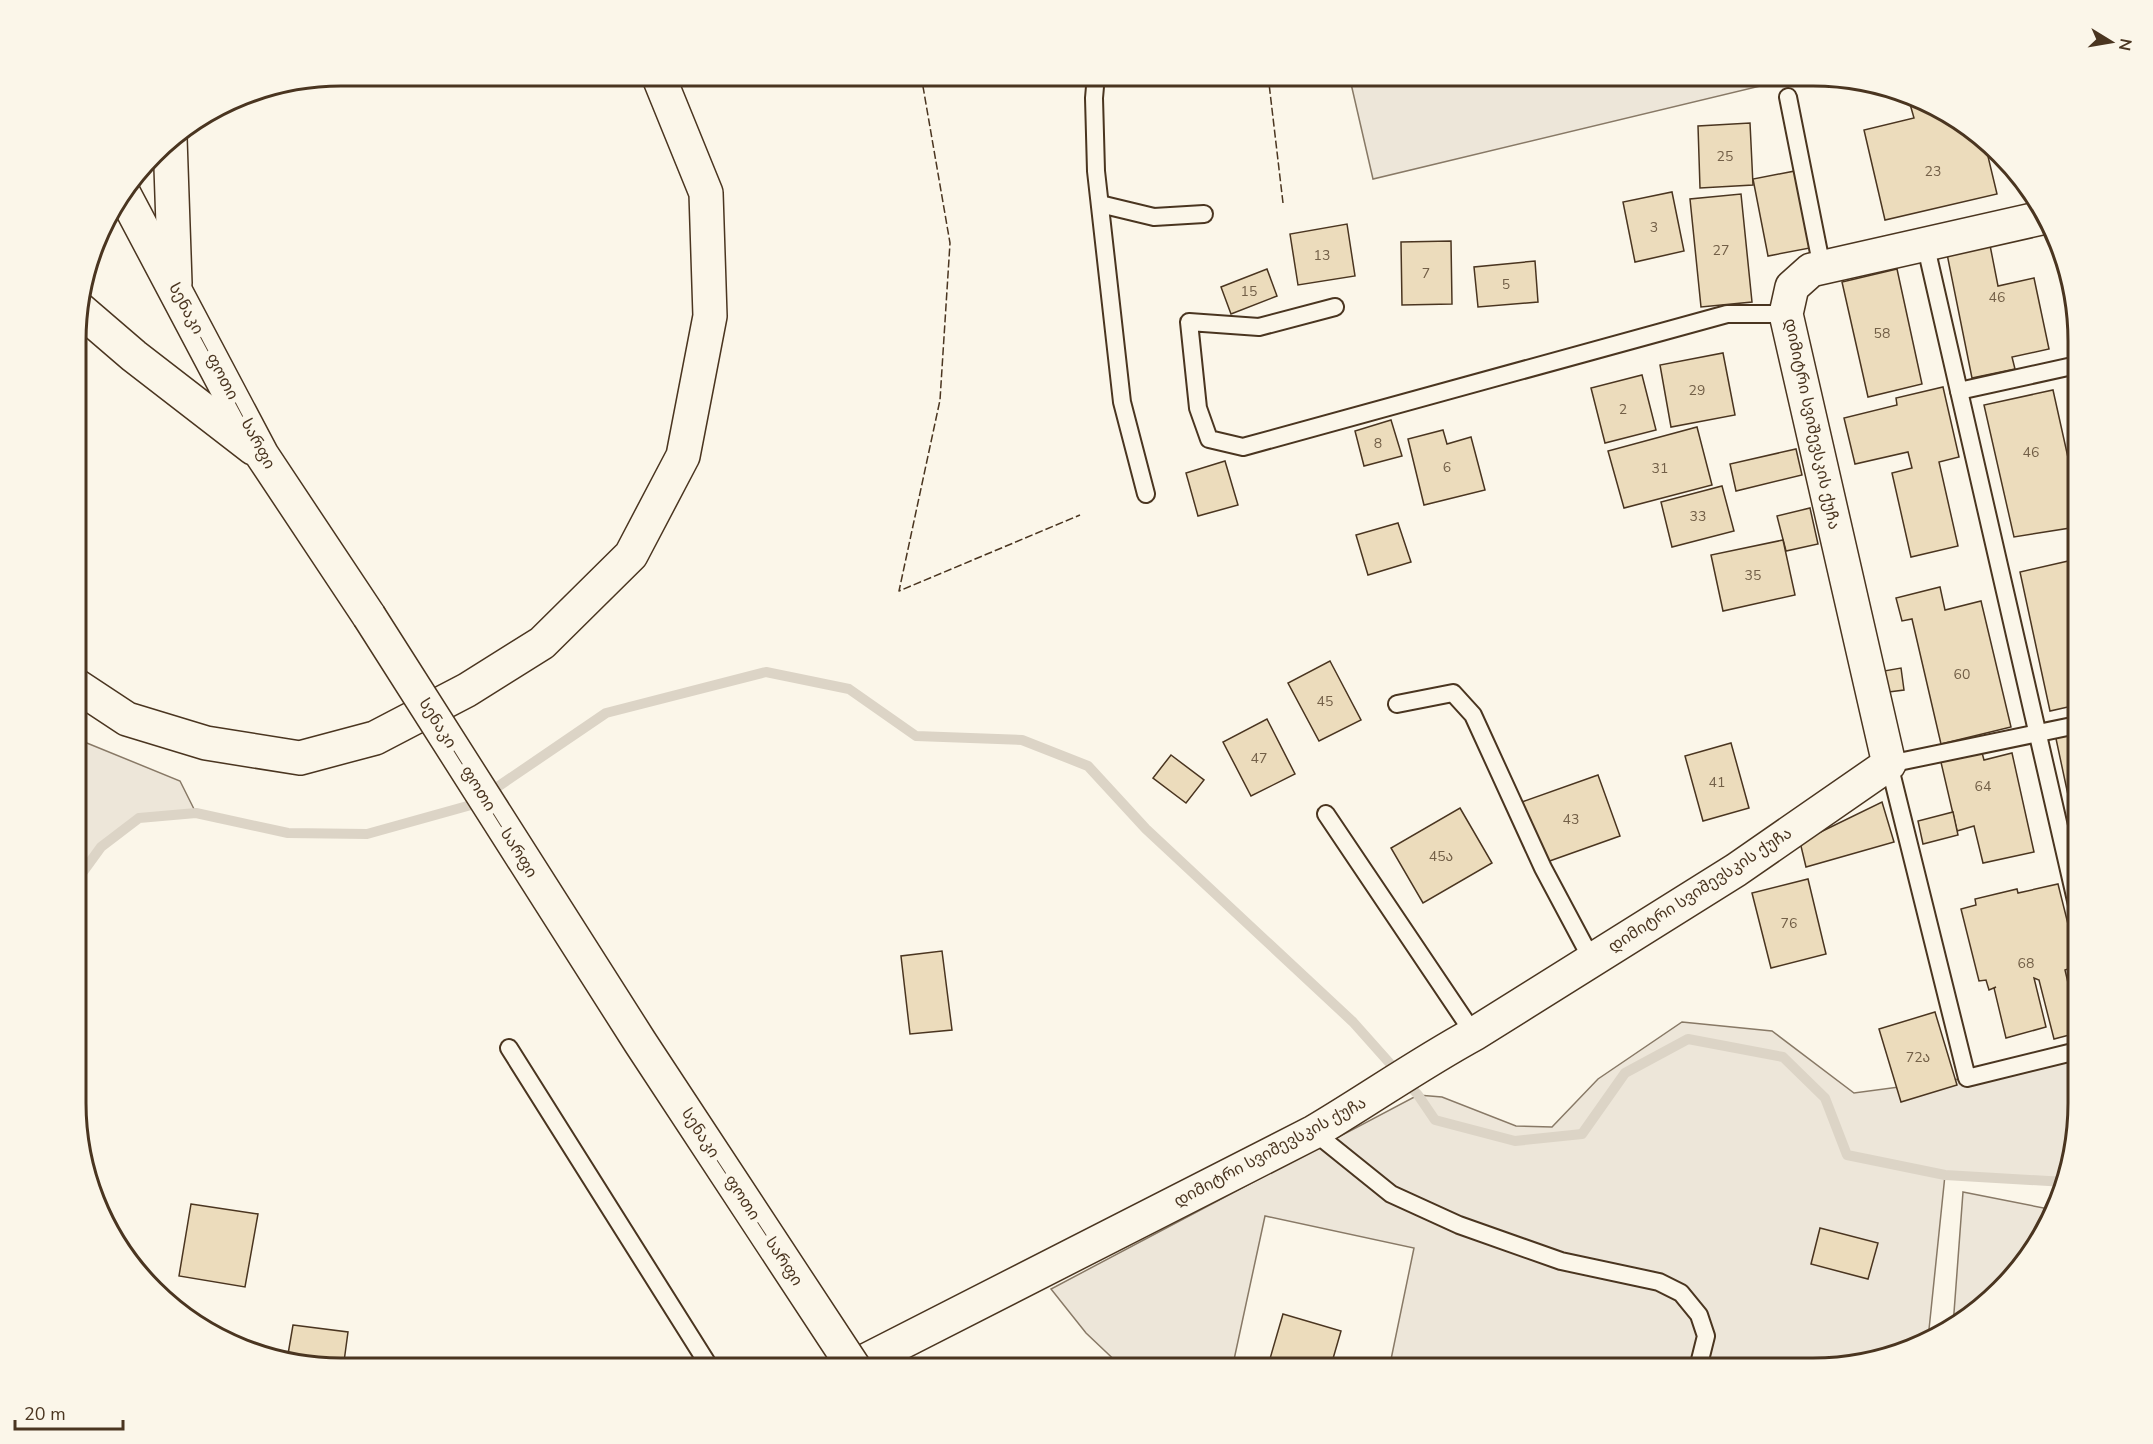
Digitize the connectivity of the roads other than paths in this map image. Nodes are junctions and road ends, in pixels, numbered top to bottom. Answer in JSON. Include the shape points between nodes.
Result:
{"nodes":[{"id":1,"x":662,"y":86,"type":"edge"},
{"id":2,"x":1095,"y":86,"type":"edge"},
{"id":3,"x":1788,"y":98,"type":"dead end"},
{"id":4,"x":170,"y":150,"type":"edge"},
{"id":5,"x":127,"y":200,"type":"edge"},
{"id":6,"x":1100,"y":204,"type":"junction"},
{"id":7,"x":1204,"y":214,"type":"dead end"},
{"id":8,"x":2036,"y":219,"type":"edge"},
{"id":9,"x":1925,"y":243,"type":"junction"},
{"id":10,"x":1822,"y":268,"type":"junction"},
{"id":11,"x":175,"y":291,"type":"junction"},
{"id":12,"x":1335,"y":307,"type":"dead end"},
{"id":13,"x":1786,"y":314,"type":"junction"},
{"id":14,"x":87,"y":316,"type":"edge"},
{"id":15,"x":2068,"y":367,"type":"edge"},
{"id":16,"x":1959,"y":392,"type":"junction"},
{"id":17,"x":262,"y":455,"type":"junction"},
{"id":18,"x":1146,"y":494,"type":"dead end"},
{"id":19,"x":86,"y":692,"type":"edge"},
{"id":20,"x":1397,"y":704,"type":"dead end"},
{"id":21,"x":2068,"y":728,"type":"edge"},
{"id":22,"x":2037,"y":734,"type":"junction"},
{"id":23,"x":1889,"y":764,"type":"junction"},
{"id":24,"x":1326,"y":814,"type":"dead end"},
{"id":25,"x":2068,"y":863,"type":"edge"},
{"id":26,"x":1592,"y":960,"type":"junction"},
{"id":27,"x":1474,"y":1034,"type":"junction"},
{"id":28,"x":509,"y":1048,"type":"dead end"},
{"id":29,"x":2068,"y":1053,"type":"edge"},
{"id":30,"x":1314,"y":1132,"type":"junction"},
{"id":31,"x":704,"y":1358,"type":"edge"},
{"id":32,"x":848,"y":1358,"type":"edge"},
{"id":33,"x":871,"y":1358,"type":"edge"},
{"id":34,"x":1700,"y":1358,"type":"edge"}],
"edges":[{"from":1,"to":19,"type":"main road","via":[[706,193],[710,316],[683,456],[631,555],[542,643],[467,690],[375,738],[300,758],[206,743],[127,720]]},
{"from":2,"to":6,"type":"lane"},
{"from":3,"to":10,"type":"lane"},
{"from":4,"to":11,"type":"main road"},
{"from":5,"to":11,"type":"main road","name":"სენაკი — ფოთი — სარფი"},
{"from":6,"to":7,"type":"lane","via":[[1154,217]]},
{"from":6,"to":18,"type":"lane","via":[[1122,402]]},
{"from":8,"to":9,"type":"main road","name":"დიმიტრი სვიშევსკის ქუჩა"},
{"from":9,"to":10,"type":"main road","name":"დიმიტრი სვიშევსკის ქუჩა"},
{"from":9,"to":16,"type":"lane"},
{"from":10,"to":13,"type":"main road","name":"დიმიტრი სვიშევსკის ქუჩა","via":[[1811,270],[1792,287]]},
{"from":11,"to":17,"type":"main road","name":"სენაკი — ფოთი — სარფი"},
{"from":12,"to":13,"type":"lane","via":[[1259,327],[1189,322],[1198,408],[1209,440],[1243,447],[1727,314]]},
{"from":13,"to":23,"type":"main road","name":"დიმიტრი სვიშევსკის ქუჩა"},
{"from":14,"to":17,"type":"main road"},
{"from":15,"to":16,"type":"lane"},
{"from":16,"to":22,"type":"lane"},
{"from":17,"to":32,"type":"main road","name":"სენაკი — ფოთი — სარფი","bridge":true,"via":[[369,616],[639,1042]]},
{"from":20,"to":26,"type":"lane","via":[[1453,693],[1473,715],[1543,868]]},
{"from":21,"to":22,"type":"lane"},
{"from":22,"to":23,"type":"lane"},
{"from":22,"to":25,"type":"lane"},
{"from":23,"to":26,"type":"main road","name":"დიმიტრი სვიშევსკის ქუჩა","via":[[1736,870]]},
{"from":23,"to":29,"type":"lane","via":[[1967,1078]]},
{"from":24,"to":27,"type":"lane"},
{"from":26,"to":27,"type":"main road","name":"დიმიტრი სვიშევსკის ქუჩა"},
{"from":27,"to":30,"type":"main road","name":"დიმიტრი სვიშევსკის ქუჩა"},
{"from":28,"to":31,"type":"lane"},
{"from":30,"to":33,"type":"main road","name":"დიმიტრი სვიშევსკის ქუჩა"},
{"from":30,"to":34,"type":"lane","via":[[1391,1194],[1459,1225],[1561,1261],[1659,1282],[1681,1293],[1700,1315],[1706,1336]]}]}
